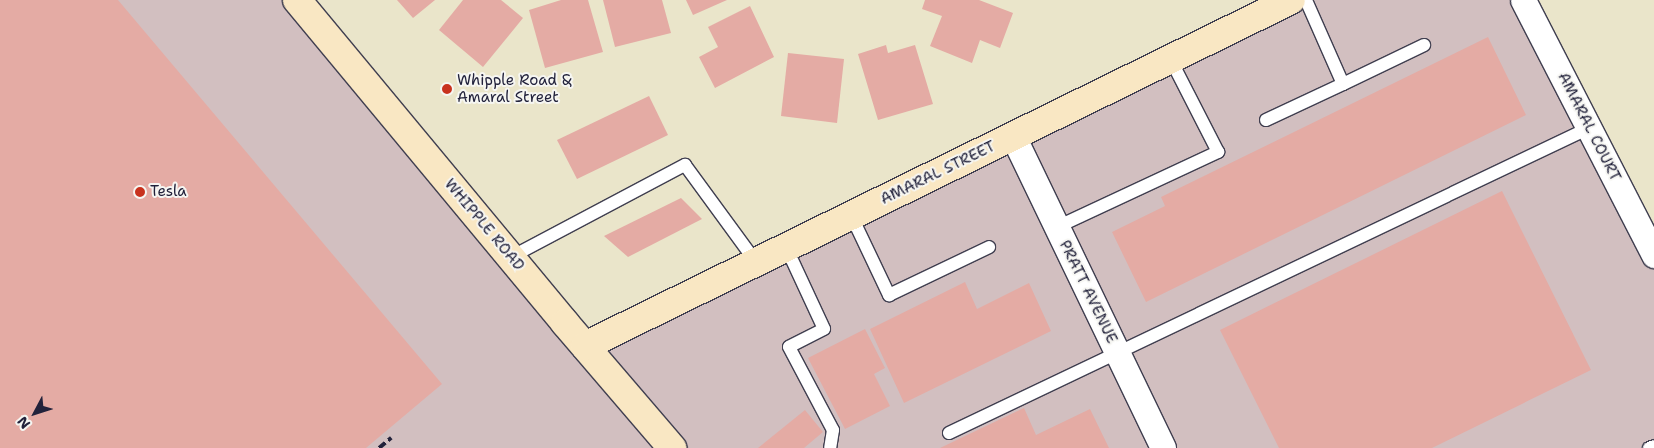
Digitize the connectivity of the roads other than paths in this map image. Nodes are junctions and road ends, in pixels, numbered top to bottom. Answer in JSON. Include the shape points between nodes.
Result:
{"nodes":[{"id":1,"x":297,"y":0,"type":"edge"},
{"id":2,"x":1292,"y":0,"type":"edge"},
{"id":3,"x":1306,"y":0,"type":"edge"},
{"id":4,"x":1523,"y":0,"type":"edge"},
{"id":5,"x":1424,"y":45,"type":"dead end"},
{"id":6,"x":1170,"y":58,"type":"junction"},
{"id":7,"x":1343,"y":84,"type":"junction"},
{"id":8,"x":1266,"y":120,"type":"dead end"},
{"id":9,"x":1589,"y":128,"type":"junction"},
{"id":10,"x":1013,"y":136,"type":"junction"},
{"id":11,"x":851,"y":215,"type":"junction"},
{"id":12,"x":1057,"y":227,"type":"junction"},
{"id":13,"x":786,"y":247,"type":"junction"},
{"id":14,"x":989,"y":247,"type":"dead end"},
{"id":15,"x":1654,"y":255,"type":"edge"},
{"id":16,"x":510,"y":257,"type":"junction"},
{"id":17,"x":756,"y":262,"type":"junction"},
{"id":18,"x":585,"y":346,"type":"junction"},
{"id":19,"x":1118,"y":354,"type":"junction"},
{"id":20,"x":949,"y":433,"type":"dead end"},
{"id":21,"x":1654,"y":446,"type":"edge"},
{"id":22,"x":672,"y":448,"type":"edge"},
{"id":23,"x":830,"y":448,"type":"edge"},
{"id":24,"x":1162,"y":448,"type":"edge"},
{"id":25,"x":1649,"y":448,"type":"edge"}],
"edges":[{"from":1,"to":16,"type":"street","name":"WHIPPLE ROAD"},
{"from":2,"to":6,"type":"street","name":"AMARAL STREET"},
{"from":3,"to":7,"type":"lane"},
{"from":4,"to":9,"type":"street","name":"AMARAL COURT"},
{"from":5,"to":7,"type":"lane"},
{"from":6,"to":10,"type":"street","name":"AMARAL STREET"},
{"from":6,"to":12,"type":"lane","via":[[1218,152]]},
{"from":7,"to":8,"type":"lane"},
{"from":9,"to":15,"type":"street","name":"AMARAL COURT"},
{"from":9,"to":19,"type":"lane"},
{"from":10,"to":11,"type":"street","name":"AMARAL STREET"},
{"from":10,"to":12,"type":"street","name":"PRATT AVENUE"},
{"from":11,"to":13,"type":"street","name":"AMARAL STREET"},
{"from":11,"to":14,"type":"lane","via":[[890,296]]},
{"from":12,"to":19,"type":"street","name":"PRATT AVENUE"},
{"from":13,"to":17,"type":"street","name":"AMARAL STREET"},
{"from":13,"to":23,"type":"lane","via":[[824,329],[789,347],[833,430]]},
{"from":16,"to":17,"type":"lane","via":[[685,165]]},
{"from":16,"to":18,"type":"street","name":"WHIPPLE ROAD"},
{"from":17,"to":18,"type":"street","name":"AMARAL STREET"},
{"from":18,"to":22,"type":"street","name":"WHIPPLE ROAD"},
{"from":19,"to":20,"type":"lane"},
{"from":19,"to":24,"type":"street","name":"PRATT AVENUE"},
{"from":21,"to":25,"type":"lane"}]}
